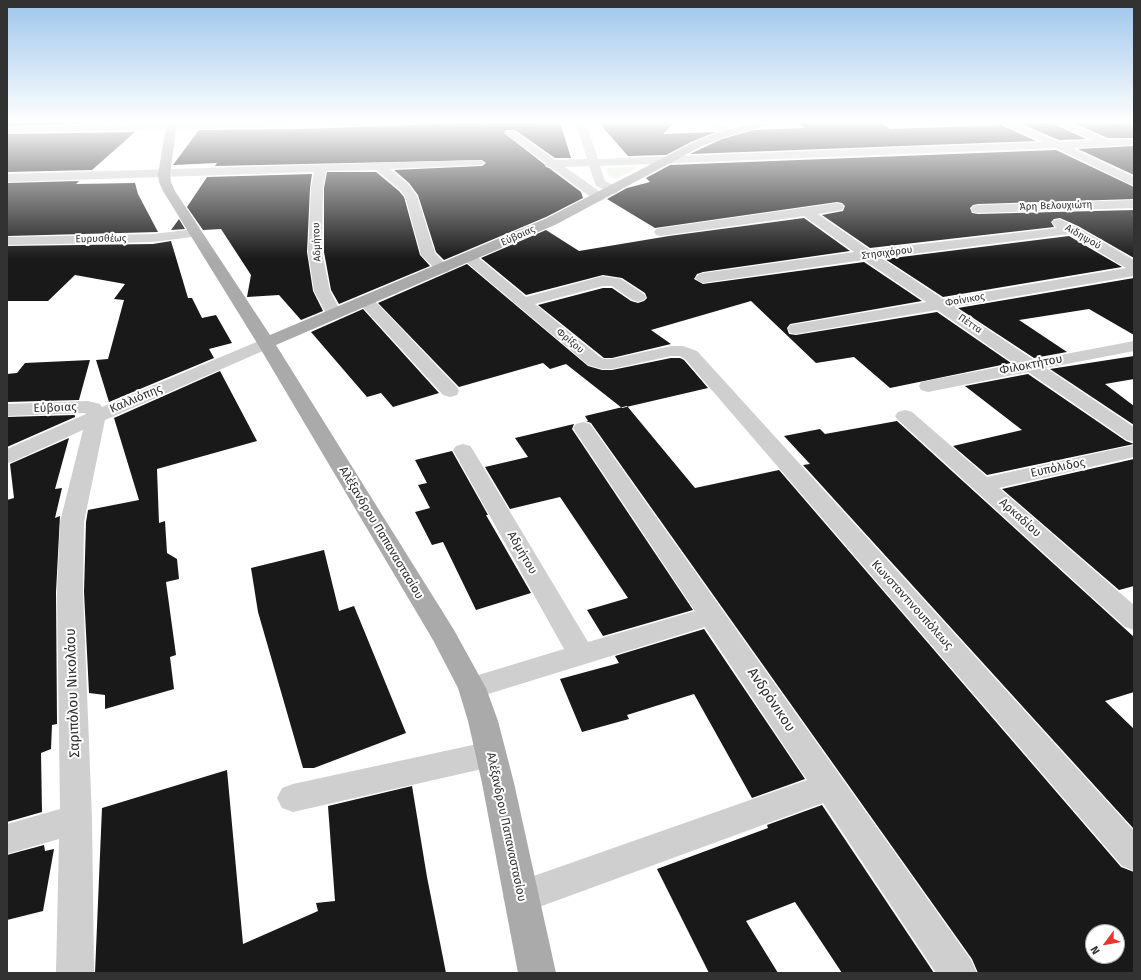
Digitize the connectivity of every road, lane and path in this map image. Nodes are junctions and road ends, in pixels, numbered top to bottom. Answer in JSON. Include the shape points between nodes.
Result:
{"nodes":[{"id":1,"x":165,"y":168,"type":"edge"},
{"id":2,"x":321,"y":168,"type":"junction"},
{"id":3,"x":326,"y":168,"type":"edge"},
{"id":4,"x":381,"y":168,"type":"edge"},
{"id":5,"x":556,"y":168,"type":"edge"},
{"id":6,"x":596,"y":168,"type":"edge"},
{"id":7,"x":653,"y":168,"type":"edge"},
{"id":8,"x":1105,"y":168,"type":"edge"},
{"id":9,"x":164,"y":174,"type":"junction"},
{"id":10,"x":7,"y":178,"type":"edge"},
{"id":11,"x":1134,"y":182,"type":"edge"},
{"id":12,"x":613,"y":190,"type":"junction"},
{"id":13,"x":599,"y":197,"type":"junction"},
{"id":14,"x":1134,"y":204,"type":"edge"},
{"id":15,"x":837,"y":207,"type":"dead end"},
{"id":16,"x":1032,"y":207,"type":"junction"},
{"id":17,"x":978,"y":208,"type":"dead end"},
{"id":18,"x":807,"y":212,"type":"junction"},
{"id":19,"x":1072,"y":230,"type":"junction"},
{"id":20,"x":660,"y":232,"type":"dead end"},
{"id":21,"x":195,"y":233,"type":"junction"},
{"id":22,"x":9,"y":243,"type":"edge"},
{"id":23,"x":867,"y":255,"type":"junction"},
{"id":24,"x":469,"y":257,"type":"junction"},
{"id":25,"x":1134,"y":266,"type":"edge"},
{"id":26,"x":443,"y":268,"type":"junction"},
{"id":27,"x":1134,"y":271,"type":"edge"},
{"id":28,"x":703,"y":278,"type":"dead end"},
{"id":29,"x":638,"y":297,"type":"dead end"},
{"id":30,"x":366,"y":300,"type":"junction"},
{"id":31,"x":525,"y":302,"type":"junction"},
{"id":32,"x":941,"y":304,"type":"junction"},
{"id":33,"x":334,"y":314,"type":"junction"},
{"id":34,"x":796,"y":329,"type":"dead end"},
{"id":35,"x":266,"y":343,"type":"junction"},
{"id":36,"x":1134,"y":346,"type":"edge"},
{"id":37,"x":691,"y":355,"type":"joint"},
{"id":38,"x":1030,"y":365,"type":"junction"},
{"id":39,"x":928,"y":386,"type":"dead end"},
{"id":40,"x":450,"y":391,"type":"dead end"},
{"id":41,"x":7,"y":410,"type":"edge"},
{"id":42,"x":96,"y":416,"type":"junction"},
{"id":43,"x":905,"y":416,"type":"dead end"},
{"id":44,"x":583,"y":428,"type":"dead end"},
{"id":45,"x":1134,"y":436,"type":"edge"},
{"id":46,"x":463,"y":450,"type":"dead end"},
{"id":47,"x":1134,"y":451,"type":"edge"},
{"id":48,"x":7,"y":457,"type":"edge"},
{"id":49,"x":983,"y":484,"type":"junction"},
{"id":50,"x":1129,"y":609,"type":"edge"},
{"id":51,"x":712,"y":615,"type":"junction"},
{"id":52,"x":581,"y":656,"type":"junction"},
{"id":53,"x":472,"y":688,"type":"junction"},
{"id":54,"x":491,"y":754,"type":"junction"},
{"id":55,"x":830,"y":786,"type":"junction"},
{"id":56,"x":293,"y":798,"type":"dead end"},
{"id":57,"x":76,"y":819,"type":"junction"},
{"id":58,"x":7,"y":839,"type":"edge"},
{"id":59,"x":1134,"y":855,"type":"edge"},
{"id":60,"x":520,"y":897,"type":"junction"},
{"id":61,"x":75,"y":973,"type":"edge"},
{"id":62,"x":537,"y":973,"type":"edge"},
{"id":63,"x":958,"y":973,"type":"edge"}],
"edges":[{"from":1,"to":9,"type":"main road","name":"Αλέξανδρου Παπαναστασίου"},
{"from":2,"to":3,"type":"street"},
{"from":2,"to":9,"type":"street"},
{"from":2,"to":33,"type":"street","name":"Αδμήτου","via":[[317,188],[315,252],[322,291]]},
{"from":4,"to":26,"type":"street","via":[[412,196],[428,255]]},
{"from":5,"to":13,"type":"street"},
{"from":6,"to":12,"type":"street","via":[[600,183]]},
{"from":7,"to":12,"type":"main road","name":"Εύβοιας"},
{"from":8,"to":11,"type":"street"},
{"from":9,"to":10,"type":"street"},
{"from":9,"to":21,"type":"main road","name":"Αλέξανδρου Παπαναστασίου","via":[[169,191]]},
{"from":12,"to":13,"type":"main road","name":"Εύβοιας"},
{"from":13,"to":24,"type":"main road","name":"Εύβοιας","via":[[552,221]]},
{"from":14,"to":16,"type":"street","name":"Άρη Βελουχιώτη"},
{"from":15,"to":18,"type":"street"},
{"from":16,"to":17,"type":"street","name":"Άρη Βελουχιώτη"},
{"from":16,"to":19,"type":"street","name":"Αιδηψού"},
{"from":18,"to":20,"type":"street"},
{"from":18,"to":23,"type":"street","name":"Πέττα"},
{"from":19,"to":23,"type":"street","name":"Στησιχόρου"},
{"from":19,"to":25,"type":"street","name":"Αιδηψού"},
{"from":21,"to":22,"type":"street","name":"Ευρυσθέως","via":[[153,238]]},
{"from":21,"to":35,"type":"main road","name":"Αλέξανδρου Παπαναστασίου"},
{"from":23,"to":28,"type":"street","name":"Στησιχόρου"},
{"from":23,"to":32,"type":"street","name":"Πέττα"},
{"from":24,"to":26,"type":"main road","name":"Εύβοιας"},
{"from":24,"to":31,"type":"street","name":"Φρίξου"},
{"from":26,"to":30,"type":"main road","name":"Εύβοιας"},
{"from":27,"to":32,"type":"street","name":"Φοίνικος"},
{"from":29,"to":31,"type":"street","via":[[616,282],[603,282]]},
{"from":30,"to":33,"type":"main road","name":"Εύβοιας"},
{"from":30,"to":40,"type":"street"},
{"from":31,"to":37,"type":"street","name":"Φρίξου","via":[[594,361],[612,364],[672,351],[683,351]]},
{"from":32,"to":34,"type":"street","name":"Φοίνικος"},
{"from":32,"to":38,"type":"street","name":"Πέττα"},
{"from":33,"to":35,"type":"main road","name":"Εύβοιας"},
{"from":35,"to":42,"type":"street","name":"Καλλιόπης"},
{"from":35,"to":53,"type":"main road","name":"Αλέξανδρου Παπαναστασίου","via":[[448,643]]},
{"from":36,"to":38,"type":"street","name":"Φιλοκτήτου"},
{"from":37,"to":59,"type":"street","name":"Κωνσταντινουπόλεως"},
{"from":38,"to":39,"type":"street","name":"Φιλοκτήτου"},
{"from":38,"to":45,"type":"street","name":"Πέττα"},
{"from":41,"to":42,"type":"street","name":"Εύβοιας","via":[[88,407],[93,408]]},
{"from":42,"to":48,"type":"street","name":"Καλλιόπης"},
{"from":42,"to":57,"type":"street","name":"Σαριπόλου Νικολάου","via":[[72,522],[70,592]]},
{"from":43,"to":49,"type":"street","name":"Αρκαδίου"},
{"from":44,"to":51,"type":"street","name":"Ανδρόνικου"},
{"from":46,"to":52,"type":"street","name":"Αδμήτου"},
{"from":47,"to":49,"type":"street","name":"Ευπόλιδος"},
{"from":49,"to":50,"type":"street","name":"Αρκαδίου"},
{"from":51,"to":52,"type":"street"},
{"from":51,"to":55,"type":"street","name":"Ανδρόνικου"},
{"from":52,"to":53,"type":"street"},
{"from":53,"to":54,"type":"main road","name":"Αλέξανδρου Παπαναστασίου"},
{"from":54,"to":56,"type":"street"},
{"from":54,"to":60,"type":"main road","name":"Αλέξανδρου Παπαναστασίου"},
{"from":55,"to":60,"type":"street"},
{"from":55,"to":63,"type":"street","name":"Ανδρόνικου"},
{"from":57,"to":58,"type":"street"},
{"from":57,"to":61,"type":"street","name":"Σαριπόλου Νικολάου"},
{"from":60,"to":62,"type":"main road","name":"Αλέξανδρου Παπαναστασίου"}]}
